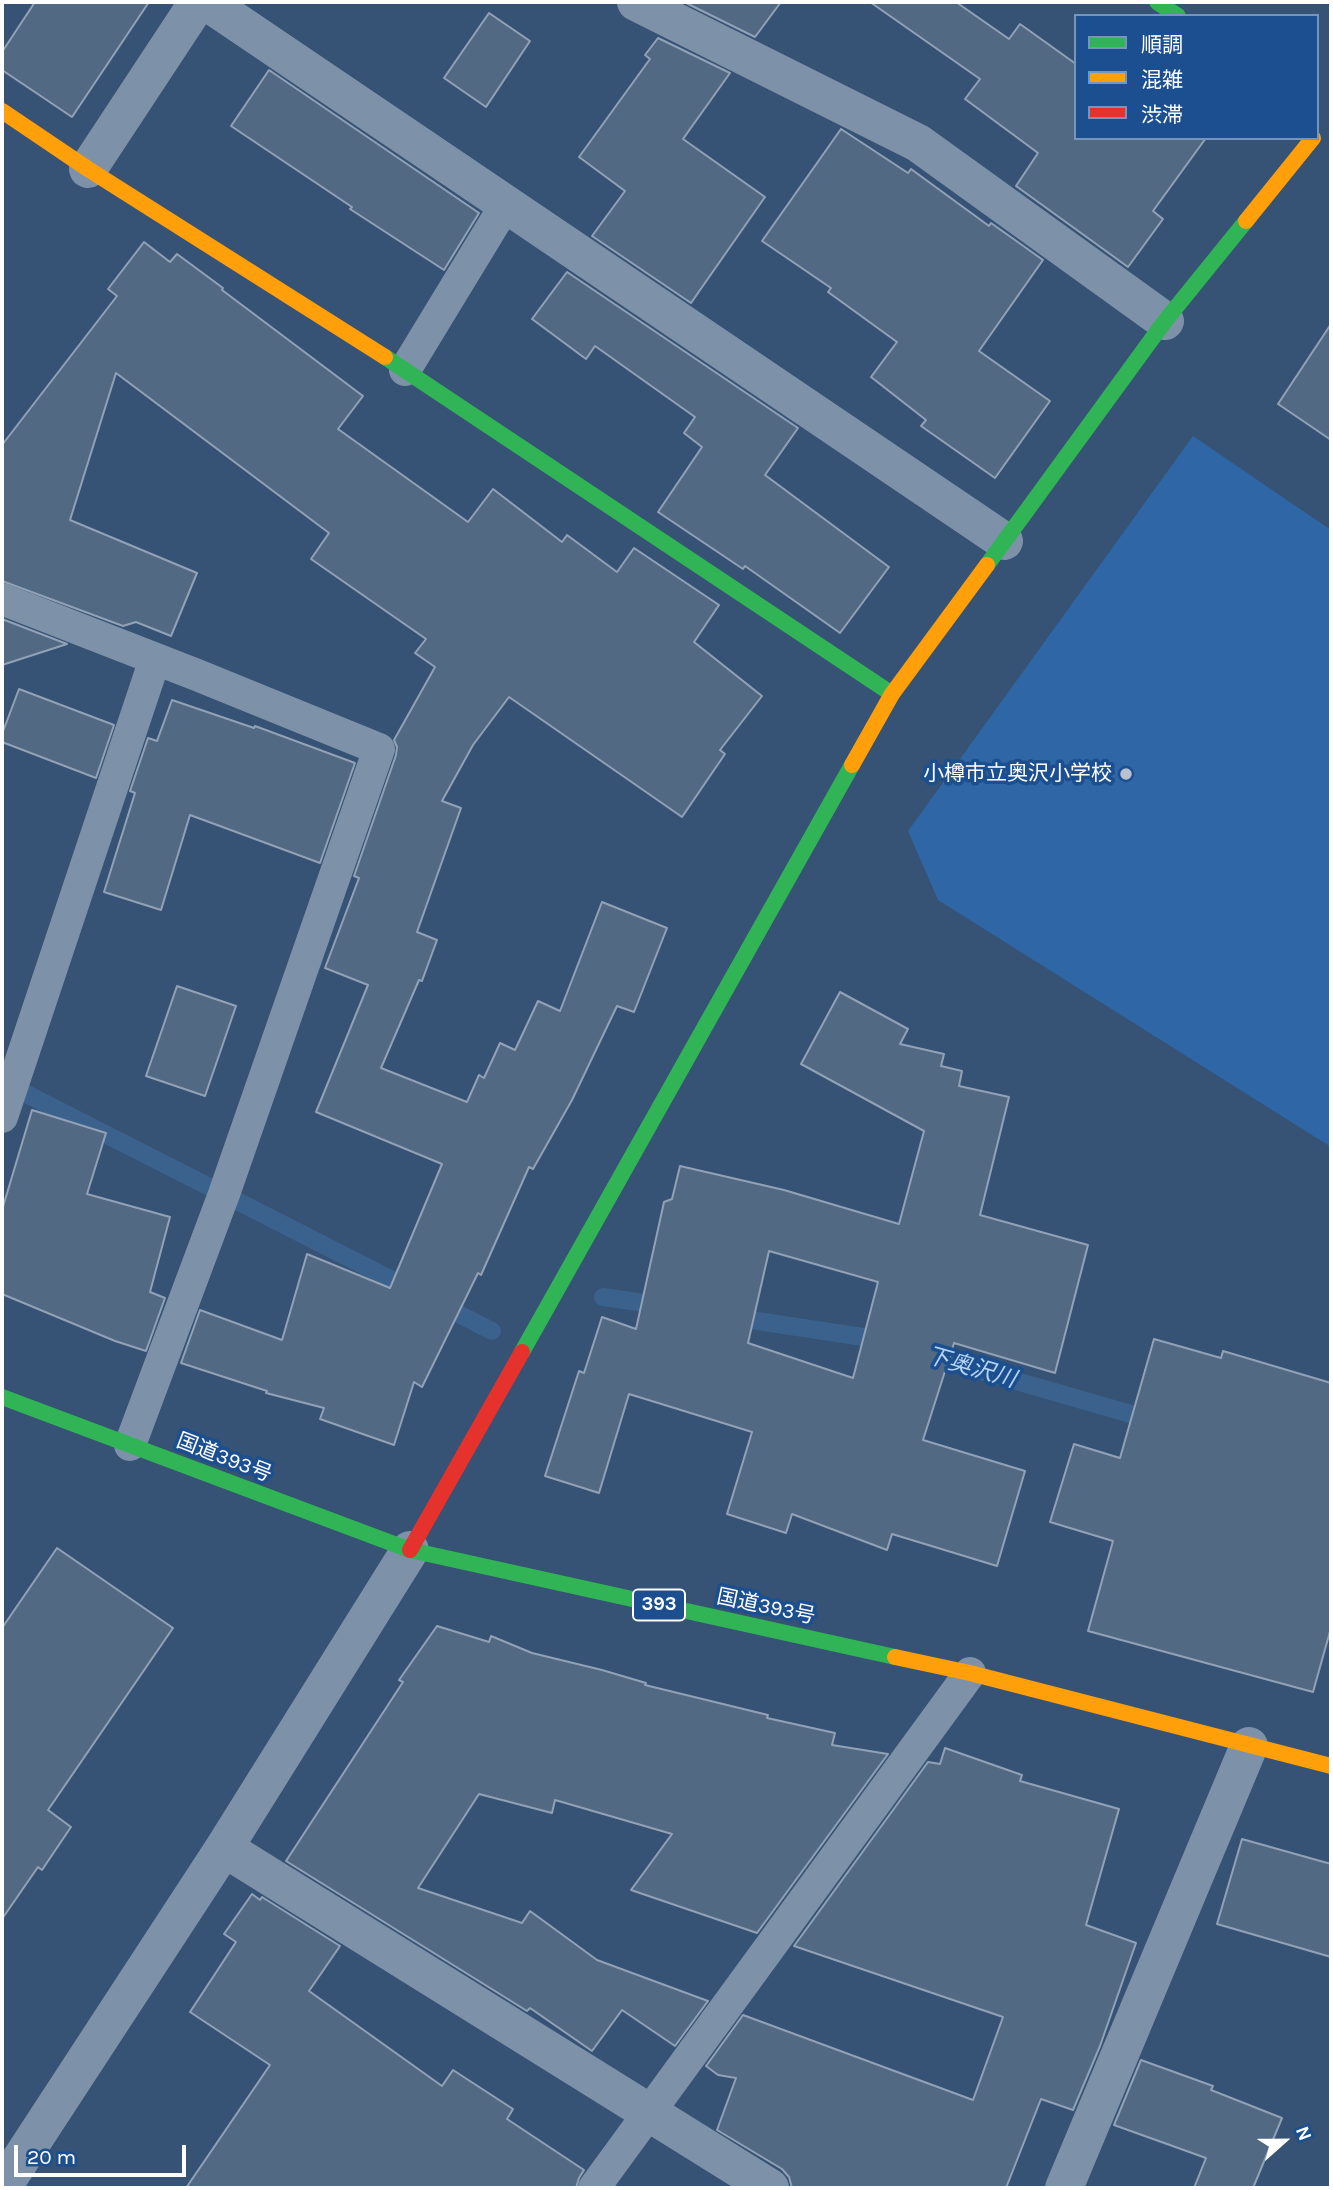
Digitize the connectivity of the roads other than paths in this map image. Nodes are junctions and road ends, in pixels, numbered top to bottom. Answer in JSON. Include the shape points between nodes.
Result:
{"nodes":[{"id":1,"x":198,"y":2,"type":"edge"},
{"id":2,"x":207,"y":2,"type":"edge"},
{"id":3,"x":636,"y":2,"type":"edge"},
{"id":4,"x":1158,"y":2,"type":"edge"},
{"id":5,"x":1175,"y":14,"type":"edge"},
{"id":6,"x":2,"y":111,"type":"edge"},
{"id":7,"x":1312,"y":140,"type":"edge"},
{"id":8,"x":88,"y":169,"type":"junction"},
{"id":9,"x":506,"y":204,"type":"junction"},
{"id":10,"x":1166,"y":321,"type":"junction"},
{"id":11,"x":405,"y":370,"type":"junction"},
{"id":12,"x":1004,"y":541,"type":"junction"},
{"id":13,"x":2,"y":599,"type":"edge"},
{"id":14,"x":155,"y":659,"type":"junction"},
{"id":15,"x":892,"y":694,"type":"junction"},
{"id":16,"x":2,"y":1116,"type":"edge"},
{"id":17,"x":2,"y":1397,"type":"edge"},
{"id":18,"x":130,"y":1445,"type":"junction"},
{"id":19,"x":410,"y":1550,"type":"junction"},
{"id":20,"x":971,"y":1673,"type":"junction"},
{"id":21,"x":1249,"y":1746,"type":"junction"},
{"id":22,"x":1331,"y":1766,"type":"edge"},
{"id":23,"x":224,"y":1848,"type":"junction"},
{"id":24,"x":651,"y":2113,"type":"junction"},
{"id":25,"x":2,"y":2188,"type":"edge"},
{"id":26,"x":594,"y":2188,"type":"edge"},
{"id":27,"x":770,"y":2188,"type":"edge"},
{"id":28,"x":1064,"y":2188,"type":"edge"}],
"edges":[{"from":1,"to":8,"type":"street"},
{"from":2,"to":9,"type":"street"},
{"from":3,"to":10,"type":"street","via":[[918,143]]},
{"from":4,"to":5,"type":"main road"},
{"from":6,"to":8,"type":"main road"},
{"from":7,"to":10,"type":"main road"},
{"from":8,"to":11,"type":"main road"},
{"from":9,"to":11,"type":"lane"},
{"from":9,"to":12,"type":"street"},
{"from":10,"to":12,"type":"main road"},
{"from":11,"to":15,"type":"main road"},
{"from":12,"to":15,"type":"main road"},
{"from":13,"to":14,"type":"lane"},
{"from":14,"to":16,"type":"lane"},
{"from":14,"to":18,"type":"lane","via":[[379,750],[224,1194]]},
{"from":15,"to":19,"type":"main road"},
{"from":17,"to":18,"type":"main road","name":"国道393号","number":"393"},
{"from":18,"to":19,"type":"main road","name":"国道393号","number":"393"},
{"from":19,"to":20,"type":"main road","name":"国道393号","number":"393"},
{"from":19,"to":23,"type":"street"},
{"from":20,"to":21,"type":"main road","name":"国道393号","number":"393"},
{"from":20,"to":24,"type":"lane"},
{"from":21,"to":22,"type":"main road","name":"国道393号","number":"393"},
{"from":21,"to":28,"type":"street"},
{"from":23,"to":24,"type":"street"},
{"from":23,"to":25,"type":"street"},
{"from":24,"to":26,"type":"lane"},
{"from":24,"to":27,"type":"street"}]}
